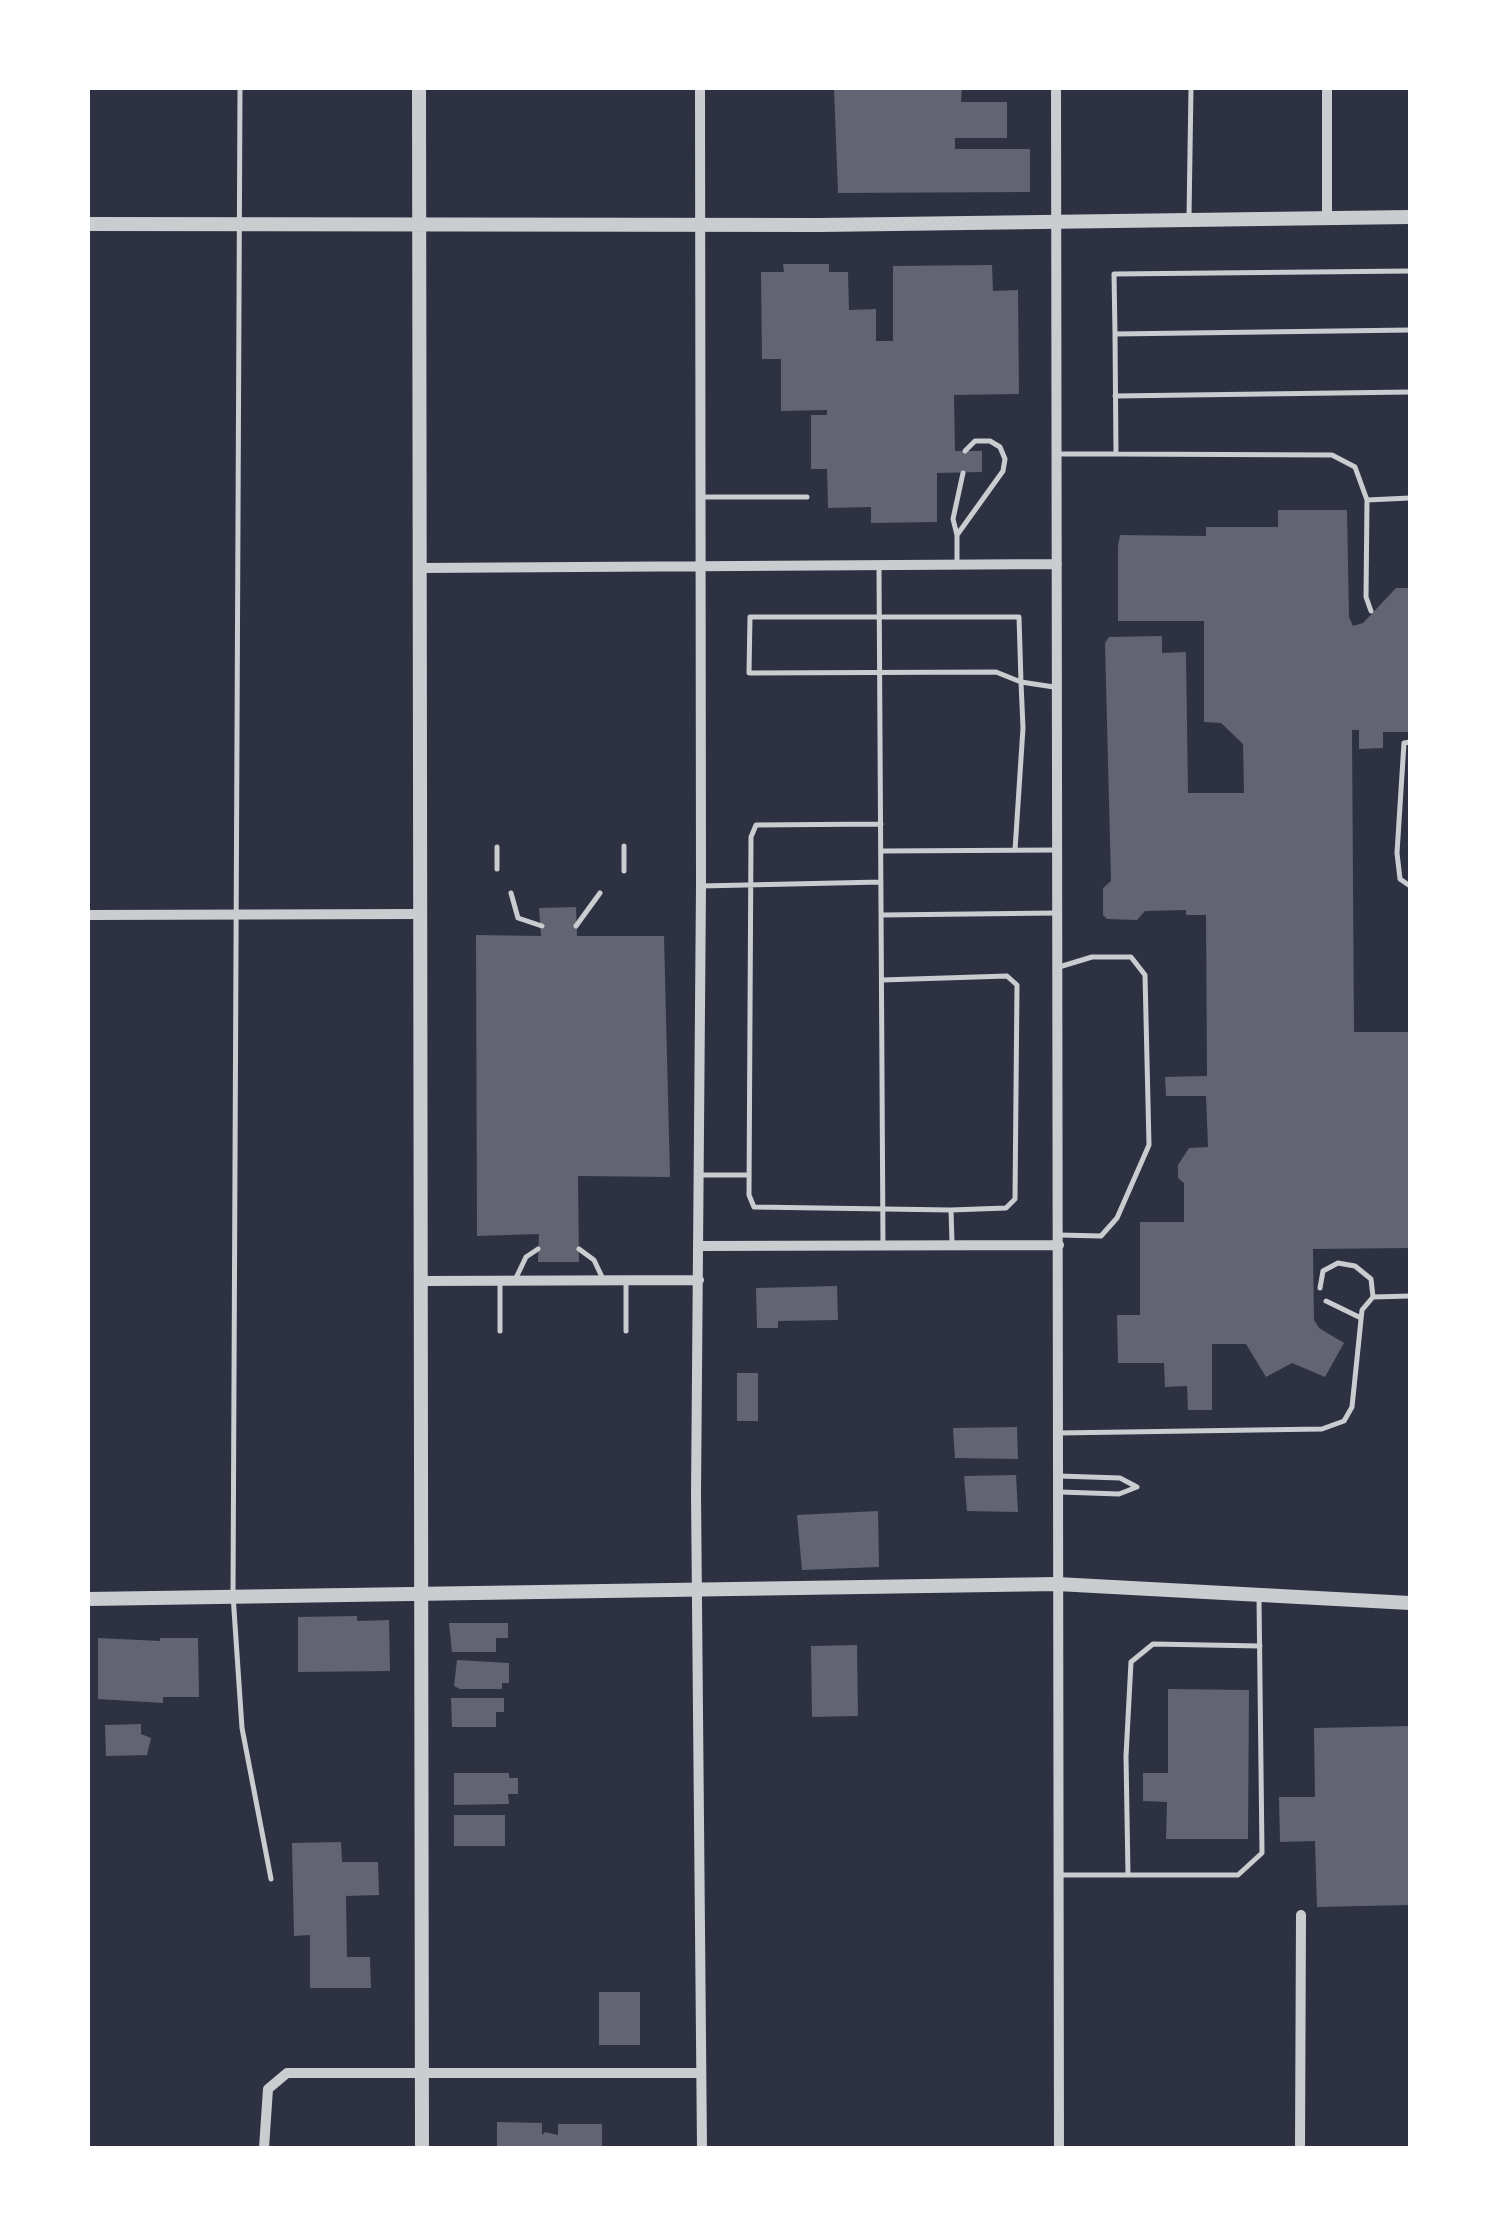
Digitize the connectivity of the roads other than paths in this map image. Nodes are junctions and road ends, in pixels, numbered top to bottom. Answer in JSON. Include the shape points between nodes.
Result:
{"nodes":[{"id":1,"x":240,"y":88,"type":"edge"},
{"id":2,"x":420,"y":88,"type":"edge"},
{"id":3,"x":700,"y":88,"type":"edge"},
{"id":4,"x":1056,"y":88,"type":"edge"},
{"id":5,"x":1191,"y":88,"type":"edge"},
{"id":6,"x":1328,"y":88,"type":"edge"},
{"id":7,"x":1410,"y":217,"type":"edge"},
{"id":8,"x":1189,"y":220,"type":"junction"},
{"id":9,"x":1327,"y":220,"type":"junction"},
{"id":10,"x":1055,"y":221,"type":"junction"},
{"id":11,"x":88,"y":224,"type":"edge"},
{"id":12,"x":238,"y":224,"type":"junction"},
{"id":13,"x":700,"y":225,"type":"junction"},
{"id":14,"x":419,"y":226,"type":"junction"},
{"id":15,"x":1410,"y":271,"type":"edge"},
{"id":16,"x":1410,"y":330,"type":"edge"},
{"id":17,"x":1115,"y":334,"type":"junction"},
{"id":18,"x":1410,"y":392,"type":"edge"},
{"id":19,"x":1116,"y":396,"type":"junction"},
{"id":20,"x":965,"y":450,"type":"dead end"},
{"id":21,"x":1056,"y":454,"type":"junction"},
{"id":22,"x":1116,"y":454,"type":"junction"},
{"id":23,"x":962,"y":472,"type":"dead end"},
{"id":24,"x":701,"y":497,"type":"junction"},
{"id":25,"x":807,"y":498,"type":"dead end"},
{"id":26,"x":1410,"y":498,"type":"edge"},
{"id":27,"x":1367,"y":500,"type":"junction"},
{"id":28,"x":957,"y":535,"type":"junction"},
{"id":29,"x":958,"y":564,"type":"junction"},
{"id":30,"x":1058,"y":564,"type":"junction"},
{"id":31,"x":880,"y":565,"type":"junction"},
{"id":32,"x":701,"y":567,"type":"junction"},
{"id":33,"x":419,"y":568,"type":"junction"},
{"id":34,"x":1370,"y":611,"type":"dead end"},
{"id":35,"x":880,"y":617,"type":"junction"},
{"id":36,"x":880,"y":674,"type":"junction"},
{"id":37,"x":1021,"y":682,"type":"junction"},
{"id":38,"x":1058,"y":687,"type":"junction"},
{"id":39,"x":1410,"y":742,"type":"edge"},
{"id":40,"x":881,"y":824,"type":"junction"},
{"id":41,"x":498,"y":846,"type":"dead end"},
{"id":42,"x":624,"y":846,"type":"dead end"},
{"id":43,"x":1015,"y":850,"type":"junction"},
{"id":44,"x":1059,"y":850,"type":"junction"},
{"id":45,"x":881,"y":851,"type":"junction"},
{"id":46,"x":498,"y":869,"type":"dead end"},
{"id":47,"x":624,"y":871,"type":"dead end"},
{"id":48,"x":881,"y":882,"type":"junction"},
{"id":49,"x":750,"y":885,"type":"junction"},
{"id":50,"x":701,"y":886,"type":"junction"},
{"id":51,"x":1410,"y":886,"type":"edge"},
{"id":52,"x":600,"y":893,"type":"dead end"},
{"id":53,"x":511,"y":894,"type":"dead end"},
{"id":54,"x":1059,"y":913,"type":"junction"},
{"id":55,"x":422,"y":914,"type":"junction"},
{"id":56,"x":233,"y":915,"type":"junction"},
{"id":57,"x":881,"y":915,"type":"junction"},
{"id":58,"x":88,"y":916,"type":"edge"},
{"id":59,"x":542,"y":926,"type":"dead end"},
{"id":60,"x":576,"y":926,"type":"dead end"},
{"id":61,"x":1059,"y":967,"type":"junction"},
{"id":62,"x":882,"y":980,"type":"junction"},
{"id":63,"x":700,"y":1175,"type":"junction"},
{"id":64,"x":749,"y":1175,"type":"junction"},
{"id":65,"x":883,"y":1209,"type":"junction"},
{"id":66,"x":951,"y":1210,"type":"junction"},
{"id":67,"x":1059,"y":1240,"type":"junction"},
{"id":68,"x":699,"y":1246,"type":"junction"},
{"id":69,"x":883,"y":1246,"type":"junction"},
{"id":70,"x":952,"y":1246,"type":"junction"},
{"id":71,"x":538,"y":1249,"type":"dead end"},
{"id":72,"x":578,"y":1249,"type":"dead end"},
{"id":73,"x":422,"y":1280,"type":"junction"},
{"id":74,"x":500,"y":1280,"type":"junction"},
{"id":75,"x":515,"y":1280,"type":"junction"},
{"id":76,"x":603,"y":1280,"type":"junction"},
{"id":77,"x":626,"y":1280,"type":"junction"},
{"id":78,"x":698,"y":1280,"type":"junction"},
{"id":79,"x":1320,"y":1288,"type":"dead end"},
{"id":80,"x":1373,"y":1296,"type":"junction"},
{"id":81,"x":1410,"y":1296,"type":"edge"},
{"id":82,"x":1326,"y":1301,"type":"dead end"},
{"id":83,"x":1361,"y":1318,"type":"junction"},
{"id":84,"x":500,"y":1331,"type":"dead end"},
{"id":85,"x":626,"y":1331,"type":"dead end"},
{"id":86,"x":1058,"y":1433,"type":"junction"},
{"id":87,"x":1058,"y":1476,"type":"junction"},
{"id":88,"x":1058,"y":1491,"type":"junction"},
{"id":89,"x":1057,"y":1584,"type":"junction"},
{"id":90,"x":697,"y":1587,"type":"junction"},
{"id":91,"x":421,"y":1591,"type":"junction"},
{"id":92,"x":233,"y":1595,"type":"junction"},
{"id":93,"x":1259,"y":1595,"type":"junction"},
{"id":94,"x":88,"y":1599,"type":"edge"},
{"id":95,"x":1410,"y":1603,"type":"edge"},
{"id":96,"x":1260,"y":1646,"type":"junction"},
{"id":97,"x":1058,"y":1875,"type":"junction"},
{"id":98,"x":1128,"y":1875,"type":"junction"},
{"id":99,"x":272,"y":1879,"type":"dead end"},
{"id":100,"x":1301,"y":1916,"type":"dead end"},
{"id":101,"x":701,"y":2072,"type":"junction"},
{"id":102,"x":422,"y":2074,"type":"junction"},
{"id":103,"x":264,"y":2148,"type":"edge"},
{"id":104,"x":422,"y":2148,"type":"edge"},
{"id":105,"x":702,"y":2148,"type":"edge"},
{"id":106,"x":1059,"y":2148,"type":"edge"},
{"id":107,"x":1300,"y":2148,"type":"edge"}],
"edges":[{"from":1,"to":12,"type":"lane"},
{"from":2,"to":14,"type":"street"},
{"from":3,"to":13,"type":"street"},
{"from":4,"to":10,"type":"street"},
{"from":5,"to":8,"type":"lane"},
{"from":6,"to":9,"type":"street"},
{"from":7,"to":9,"type":"street"},
{"from":8,"to":9,"type":"street"},
{"from":8,"to":10,"type":"street"},
{"from":10,"to":13,"type":"street"},
{"from":10,"to":21,"type":"street"},
{"from":11,"to":12,"type":"street"},
{"from":12,"to":14,"type":"street"},
{"from":12,"to":56,"type":"lane"},
{"from":13,"to":14,"type":"street"},
{"from":13,"to":24,"type":"street"},
{"from":14,"to":33,"type":"street"},
{"from":15,"to":17,"type":"lane","via":[[1114,274]]},
{"from":16,"to":17,"type":"lane"},
{"from":17,"to":19,"type":"lane"},
{"from":18,"to":19,"type":"lane"},
{"from":19,"to":22,"type":"lane"},
{"from":20,"to":28,"type":"lane","via":[[990,441],[1005,459]]},
{"from":21,"to":22,"type":"lane"},
{"from":21,"to":30,"type":"street"},
{"from":22,"to":27,"type":"lane","via":[[1332,455],[1355,467]]},
{"from":23,"to":28,"type":"lane","via":[[953,519]]},
{"from":24,"to":25,"type":"lane"},
{"from":24,"to":32,"type":"street"},
{"from":26,"to":27,"type":"lane"},
{"from":27,"to":34,"type":"lane"},
{"from":28,"to":29,"type":"lane"},
{"from":29,"to":30,"type":"street"},
{"from":29,"to":31,"type":"street"},
{"from":30,"to":38,"type":"street"},
{"from":31,"to":32,"type":"street"},
{"from":31,"to":35,"type":"lane"},
{"from":32,"to":33,"type":"street"},
{"from":32,"to":50,"type":"street"},
{"from":33,"to":55,"type":"street"},
{"from":35,"to":36,"type":"lane"},
{"from":35,"to":36,"type":"lane","via":[[750,618],[749,673]]},
{"from":35,"to":37,"type":"lane","via":[[1019,618]]},
{"from":36,"to":37,"type":"lane","via":[[996,672]]},
{"from":36,"to":40,"type":"lane"},
{"from":37,"to":38,"type":"lane"},
{"from":37,"to":43,"type":"lane"},
{"from":38,"to":44,"type":"street"},
{"from":39,"to":51,"type":"lane","via":[[1404,743],[1397,853],[1400,879]]},
{"from":40,"to":45,"type":"lane"},
{"from":40,"to":49,"type":"lane","via":[[756,825]]},
{"from":41,"to":46,"type":"lane"},
{"from":42,"to":47,"type":"lane"},
{"from":43,"to":44,"type":"lane"},
{"from":43,"to":45,"type":"lane"},
{"from":44,"to":54,"type":"street"},
{"from":45,"to":48,"type":"lane"},
{"from":48,"to":49,"type":"lane"},
{"from":48,"to":57,"type":"lane"},
{"from":49,"to":50,"type":"lane"},
{"from":49,"to":64,"type":"lane"},
{"from":50,"to":63,"type":"street"},
{"from":52,"to":60,"type":"lane"},
{"from":53,"to":59,"type":"lane","via":[[518,918]]},
{"from":54,"to":57,"type":"lane"},
{"from":54,"to":61,"type":"street"},
{"from":55,"to":56,"type":"street"},
{"from":55,"to":73,"type":"street"},
{"from":56,"to":58,"type":"street"},
{"from":56,"to":92,"type":"lane"},
{"from":57,"to":62,"type":"lane"},
{"from":61,"to":67,"type":"street"},
{"from":61,"to":67,"type":"lane","via":[[1092,957],[1131,957],[1146,976],[1149,1145],[1118,1218],[1101,1236]]},
{"from":62,"to":65,"type":"lane"},
{"from":62,"to":66,"type":"lane","via":[[1007,976],[1017,985],[1015,1199],[1006,1208]]},
{"from":63,"to":64,"type":"lane"},
{"from":63,"to":68,"type":"street"},
{"from":64,"to":65,"type":"lane","via":[[754,1207]]},
{"from":65,"to":66,"type":"lane"},
{"from":65,"to":69,"type":"lane"},
{"from":66,"to":70,"type":"lane"},
{"from":67,"to":70,"type":"street"},
{"from":67,"to":86,"type":"street"},
{"from":68,"to":69,"type":"street"},
{"from":68,"to":78,"type":"street"},
{"from":69,"to":70,"type":"street"},
{"from":71,"to":75,"type":"lane"},
{"from":72,"to":76,"type":"lane","via":[[594,1260]]},
{"from":73,"to":74,"type":"street"},
{"from":73,"to":91,"type":"street"},
{"from":74,"to":75,"type":"street"},
{"from":74,"to":84,"type":"lane"},
{"from":75,"to":76,"type":"street"},
{"from":76,"to":77,"type":"street"},
{"from":77,"to":78,"type":"street"},
{"from":77,"to":85,"type":"lane"},
{"from":78,"to":90,"type":"street"},
{"from":79,"to":80,"type":"lane","via":[[1323,1271],[1338,1263],[1370,1279]]},
{"from":80,"to":81,"type":"lane"},
{"from":80,"to":83,"type":"lane"},
{"from":82,"to":83,"type":"lane"},
{"from":83,"to":86,"type":"lane","via":[[1352,1406],[1344,1421],[1322,1429]]},
{"from":86,"to":87,"type":"street"},
{"from":87,"to":88,"type":"street"},
{"from":87,"to":88,"type":"lane","via":[[1120,1478],[1137,1487],[1119,1494]]},
{"from":88,"to":89,"type":"street"},
{"from":89,"to":90,"type":"street"},
{"from":89,"to":93,"type":"street"},
{"from":89,"to":97,"type":"street"},
{"from":90,"to":91,"type":"street"},
{"from":90,"to":101,"type":"street"},
{"from":91,"to":92,"type":"street"},
{"from":91,"to":102,"type":"street"},
{"from":92,"to":94,"type":"street"},
{"from":92,"to":99,"type":"lane","via":[[242,1728]]},
{"from":93,"to":95,"type":"street"},
{"from":93,"to":96,"type":"lane"},
{"from":96,"to":98,"type":"lane","via":[[1152,1644],[1131,1662]]},
{"from":96,"to":98,"type":"lane","via":[[1262,1852],[1238,1875]]},
{"from":97,"to":98,"type":"lane"},
{"from":97,"to":106,"type":"street"},
{"from":100,"to":107,"type":"street"},
{"from":101,"to":102,"type":"street"},
{"from":101,"to":105,"type":"street"},
{"from":102,"to":103,"type":"street","via":[[287,2073],[264,2101]]},
{"from":102,"to":104,"type":"street"}]}
